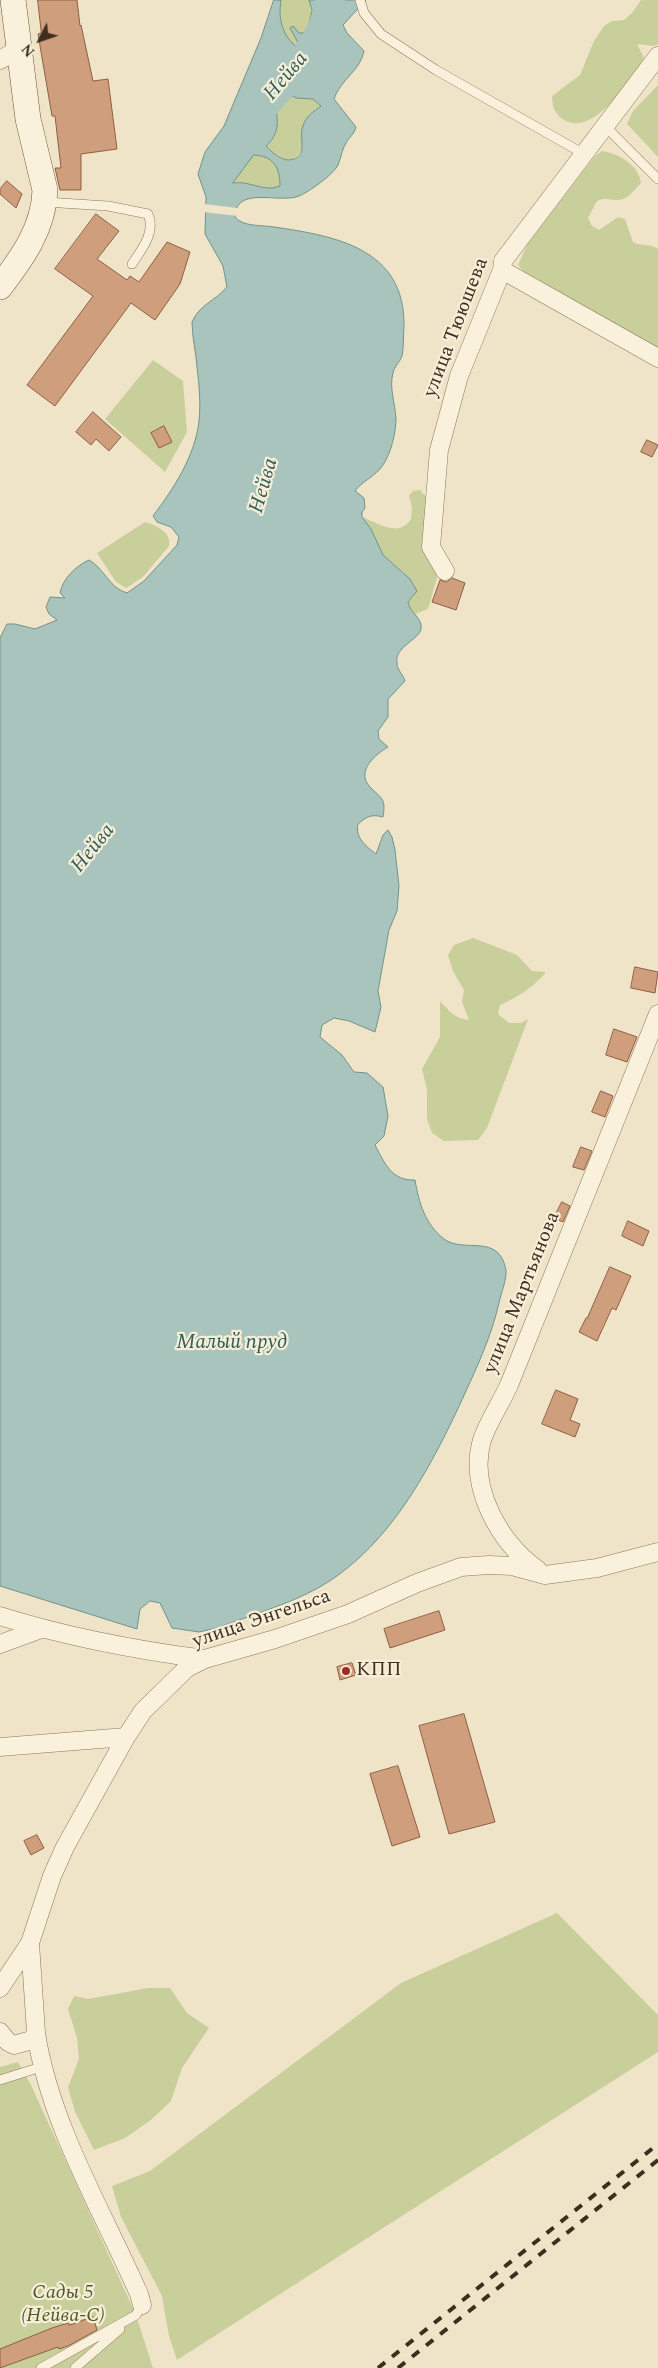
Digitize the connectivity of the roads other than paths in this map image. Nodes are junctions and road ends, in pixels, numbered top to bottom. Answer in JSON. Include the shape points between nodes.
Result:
{"nodes":[{"id":1,"x":13,"y":0,"type":"edge"},
{"id":2,"x":360,"y":0,"type":"edge"},
{"id":3,"x":10,"y":54,"type":"edge"},
{"id":4,"x":658,"y":56,"type":"edge"},
{"id":5,"x":605,"y":126,"type":"junction"},
{"id":6,"x":584,"y":154,"type":"junction"},
{"id":7,"x":658,"y":180,"type":"edge"},
{"id":8,"x":45,"y":202,"type":"junction"},
{"id":9,"x":132,"y":264,"type":"dead end"},
{"id":10,"x":502,"y":270,"type":"junction"},
{"id":11,"x":0,"y":287,"type":"edge"},
{"id":12,"x":658,"y":358,"type":"edge"},
{"id":13,"x":445,"y":571,"type":"dead end"},
{"id":14,"x":658,"y":1014,"type":"edge"},
{"id":15,"x":658,"y":1552,"type":"edge"},
{"id":16,"x":544,"y":1575,"type":"junction"},
{"id":17,"x":0,"y":1616,"type":"edge"},
{"id":18,"x":41,"y":1629,"type":"junction"},
{"id":19,"x":0,"y":1644,"type":"edge"},
{"id":20,"x":205,"y":1659,"type":"junction"},
{"id":21,"x":126,"y":1737,"type":"junction"},
{"id":22,"x":0,"y":1747,"type":"edge"},
{"id":23,"x":30,"y":1943,"type":"junction"},
{"id":24,"x":0,"y":1988,"type":"edge"},
{"id":25,"x":0,"y":2032,"type":"edge"},
{"id":26,"x":36,"y":2033,"type":"junction"},
{"id":27,"x":41,"y":2067,"type":"junction"},
{"id":28,"x":0,"y":2080,"type":"edge"},
{"id":29,"x":138,"y":2311,"type":"junction"},
{"id":30,"x":40,"y":2368,"type":"edge"},
{"id":31,"x":75,"y":2368,"type":"edge"}],
"edges":[{"from":1,"to":3,"type":"street"},
{"from":2,"to":6,"type":"lane","via":[[364,13],[381,34],[436,70]]},
{"from":3,"to":8,"type":"street","via":[[45,190]]},
{"from":4,"to":5,"type":"street","name":"улица Тююшева"},
{"from":5,"to":6,"type":"street","name":"улица Тююшева"},
{"from":5,"to":7,"type":"lane"},
{"from":6,"to":10,"type":"street","name":"улица Тююшева","via":[[503,261]]},
{"from":8,"to":9,"type":"lane","via":[[99,205],[148,214],[151,227],[145,245]]},
{"from":8,"to":11,"type":"street","via":[[43,215],[25,252]]},
{"from":10,"to":12,"type":"street"},
{"from":10,"to":13,"type":"street","name":"улица Тююшева","via":[[459,376],[439,450],[431,547]]},
{"from":14,"to":16,"type":"street","name":"улица Мартьянова","via":[[509,1385],[482,1440],[478,1469],[482,1492],[491,1513],[503,1535],[524,1560]]},
{"from":15,"to":16,"type":"street","name":"улица Энгельса","via":[[597,1568]]},
{"from":16,"to":20,"type":"street","name":"улица Энгельса","via":[[512,1566],[462,1567],[348,1614]]},
{"from":17,"to":18,"type":"street"},
{"from":18,"to":19,"type":"street"},
{"from":18,"to":20,"type":"street","via":[[125,1647]]},
{"from":20,"to":21,"type":"street","name":"улица Энгельса","via":[[173,1680],[144,1711]]},
{"from":21,"to":22,"type":"street"},
{"from":21,"to":23,"type":"street","name":"улица Энгельса","via":[[65,1847]]},
{"from":23,"to":24,"type":"street","name":"улица Энгельса"},
{"from":23,"to":26,"type":"street","name":"улица Энгельса"},
{"from":25,"to":26,"type":"street","via":[[14,2045],[32,2040]]},
{"from":26,"to":27,"type":"street","name":"улица Энгельса"},
{"from":27,"to":28,"type":"lane"},
{"from":27,"to":29,"type":"street","name":"улица Энгельса","via":[[66,2134],[136,2286]]},
{"from":29,"to":30,"type":"lane"},
{"from":29,"to":31,"type":"lane"}]}
